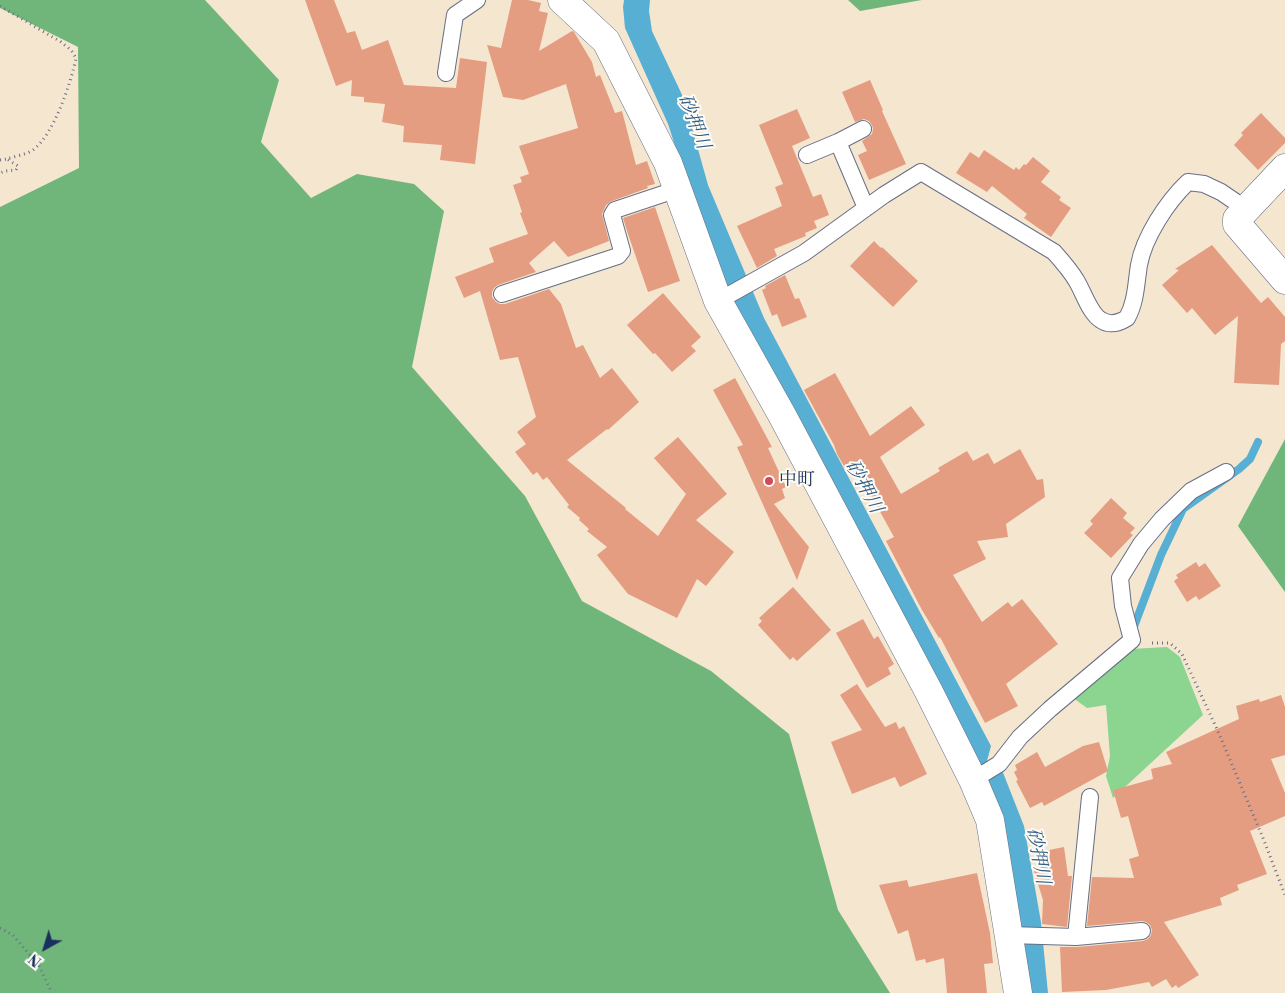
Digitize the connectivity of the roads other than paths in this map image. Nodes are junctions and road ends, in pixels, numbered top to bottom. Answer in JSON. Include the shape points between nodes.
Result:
{"nodes":[{"id":1,"x":477,"y":0,"type":"edge"},
{"id":2,"x":562,"y":0,"type":"edge"},
{"id":3,"x":446,"y":73,"type":"dead end"},
{"id":4,"x":863,"y":129,"type":"dead end"},
{"id":5,"x":838,"y":142,"type":"junction"},
{"id":6,"x":807,"y":155,"type":"dead end"},
{"id":7,"x":1285,"y":168,"type":"edge"},
{"id":8,"x":678,"y":189,"type":"junction"},
{"id":9,"x":866,"y":208,"type":"junction"},
{"id":10,"x":1246,"y":210,"type":"junction"},
{"id":11,"x":1285,"y":280,"type":"edge"},
{"id":12,"x":502,"y":294,"type":"dead end"},
{"id":13,"x":718,"y":301,"type":"junction"},
{"id":14,"x":1226,"y":472,"type":"dead end"},
{"id":15,"x":973,"y":780,"type":"junction"},
{"id":16,"x":1090,"y":797,"type":"dead end"},
{"id":17,"x":1142,"y":931,"type":"dead end"},
{"id":18,"x":1009,"y":936,"type":"junction"},
{"id":19,"x":1076,"y":937,"type":"junction"},
{"id":20,"x":1018,"y":993,"type":"edge"}],
"edges":[{"from":1,"to":3,"type":"lane","via":[[455,15]]},
{"from":2,"to":8,"type":"street","via":[[606,41]]},
{"from":4,"to":5,"type":"lane"},
{"from":5,"to":6,"type":"lane"},
{"from":5,"to":9,"type":"lane"},
{"from":7,"to":10,"type":"street"},
{"from":8,"to":12,"type":"lane","via":[[615,210],[612,215],[622,251],[618,256]]},
{"from":8,"to":13,"type":"street"},
{"from":9,"to":10,"type":"lane","via":[[921,172],[1054,252],[1077,281],[1095,314],[1110,324],[1127,318],[1134,302],[1140,263],[1148,239],[1160,216],[1188,182],[1204,184],[1221,192]]},
{"from":9,"to":13,"type":"lane","via":[[804,253]]},
{"from":10,"to":11,"type":"street","via":[[1237,219],[1237,224]]},
{"from":13,"to":15,"type":"street","via":[[796,440]]},
{"from":14,"to":15,"type":"lane","via":[[1191,491],[1162,519],[1141,544],[1120,578],[1122,606],[1132,640],[1020,737],[1000,764]]},
{"from":15,"to":18,"type":"street","via":[[990,820]]},
{"from":16,"to":19,"type":"lane"},
{"from":17,"to":19,"type":"lane"},
{"from":18,"to":19,"type":"lane"},
{"from":18,"to":20,"type":"street"}]}
